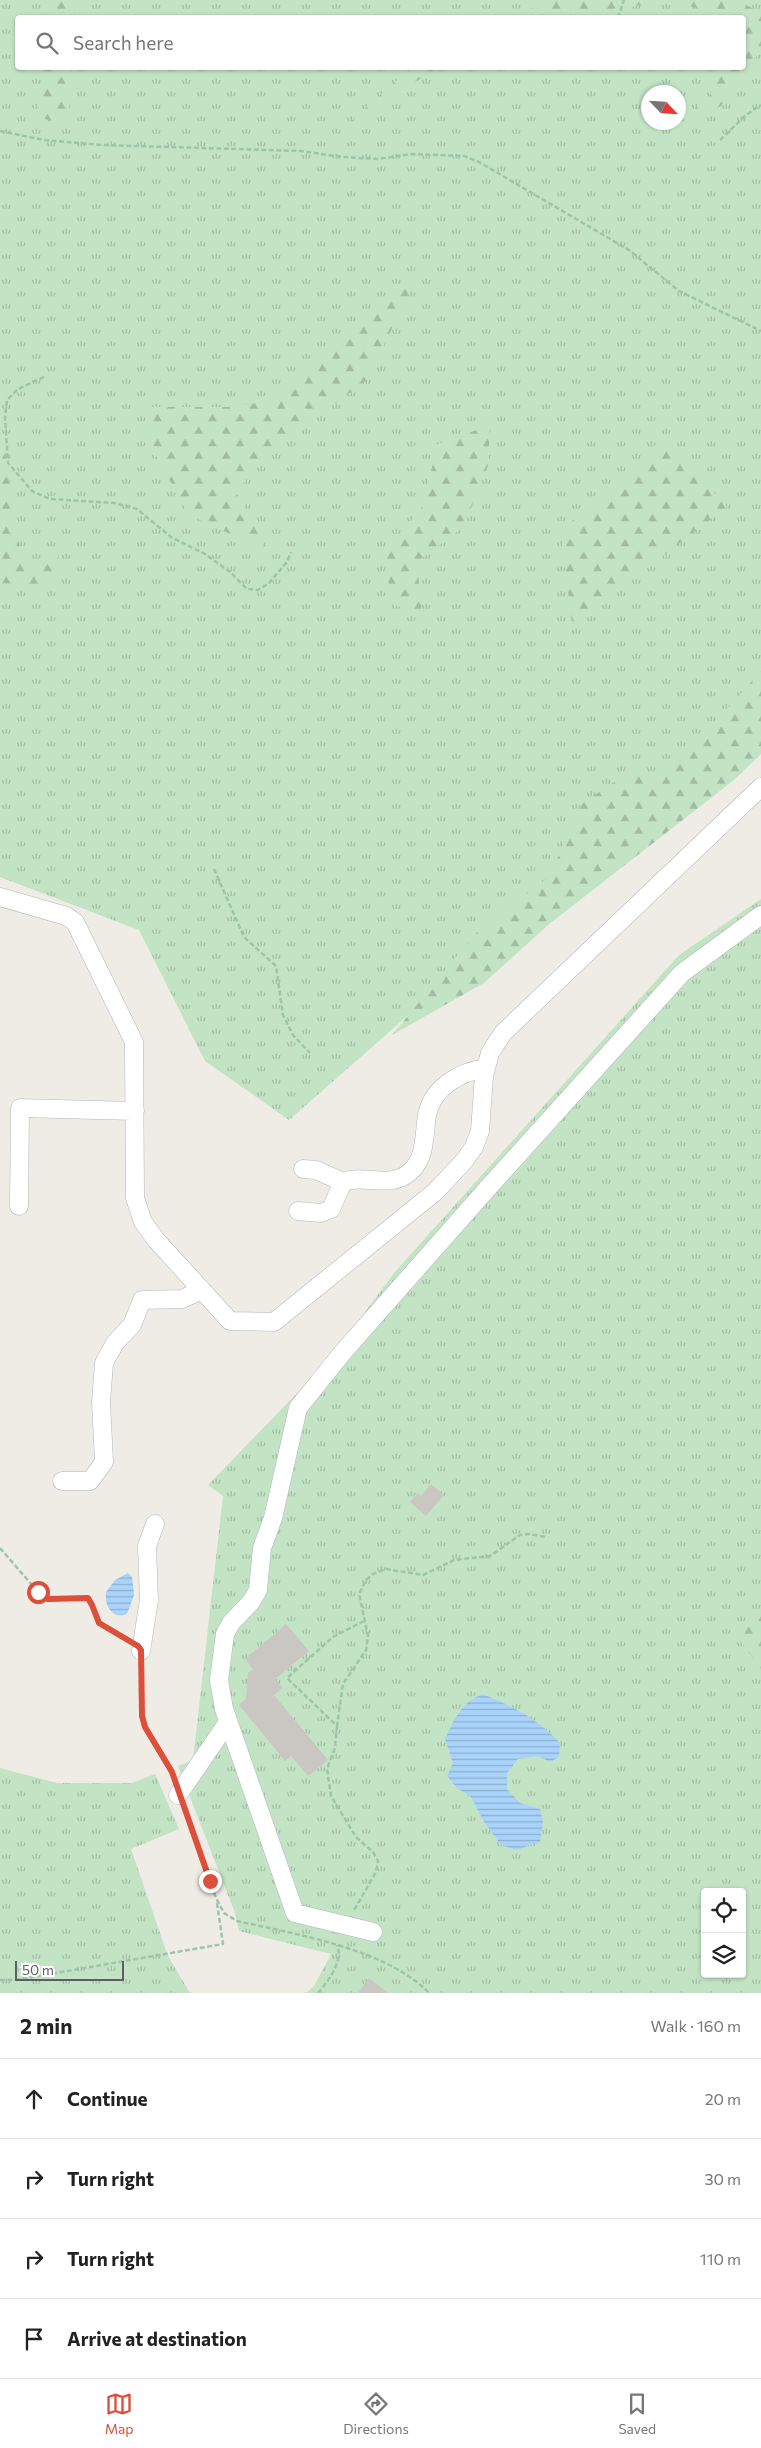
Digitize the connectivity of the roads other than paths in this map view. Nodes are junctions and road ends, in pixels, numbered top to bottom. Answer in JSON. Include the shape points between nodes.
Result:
{"nodes":[{"id":1,"x":761,"y":787,"type":"edge"},
{"id":2,"x":0,"y":897,"type":"edge"},
{"id":3,"x":761,"y":915,"type":"edge"},
{"id":4,"x":486,"y":1068,"type":"junction"},
{"id":5,"x":134,"y":1111,"type":"junction"},
{"id":6,"x":303,"y":1169,"type":"dead end"},
{"id":7,"x":343,"y":1182,"type":"junction"},
{"id":8,"x":19,"y":1206,"type":"dead end"},
{"id":9,"x":298,"y":1211,"type":"dead end"},
{"id":10,"x":202,"y":1290,"type":"junction"},
{"id":11,"x":62,"y":1481,"type":"dead end"},
{"id":12,"x":155,"y":1524,"type":"dead end"},
{"id":13,"x":141,"y":1650,"type":"road end"},
{"id":14,"x":228,"y":1722,"type":"junction"},
{"id":15,"x":178,"y":1795,"type":"road end"},
{"id":16,"x":373,"y":1932,"type":"dead end"}],
"edges":[{"from":1,"to":4,"type":"lane","via":[[503,1033],[490,1054]]},
{"from":2,"to":5,"type":"lane","via":[[66,916],[75,922],[134,1042]]},
{"from":3,"to":14,"type":"lane","via":[[682,974],[486,1189],[298,1408],[262,1548],[258,1590],[225,1634],[219,1680]]},
{"from":4,"to":7,"type":"lane","via":[[469,1070],[456,1077],[431,1102],[421,1154],[412,1170],[389,1181],[354,1178]]},
{"from":4,"to":10,"type":"lane","via":[[480,1131],[464,1161],[435,1192],[274,1322],[230,1321]]},
{"from":5,"to":8,"type":"lane","via":[[20,1108]]},
{"from":5,"to":10,"type":"lane","via":[[135,1198],[143,1222]]},
{"from":6,"to":7,"type":"lane","via":[[316,1170]]},
{"from":7,"to":9,"type":"lane","via":[[331,1210],[321,1213]]},
{"from":10,"to":11,"type":"lane","via":[[182,1299],[142,1300],[132,1325],[115,1343],[104,1363],[101,1402],[104,1462],[90,1481]]},
{"from":12,"to":13,"type":"lane","via":[[147,1546],[149,1600]]},
{"from":14,"to":15,"type":"lane"},
{"from":14,"to":16,"type":"lane","via":[[295,1913]]}]}
